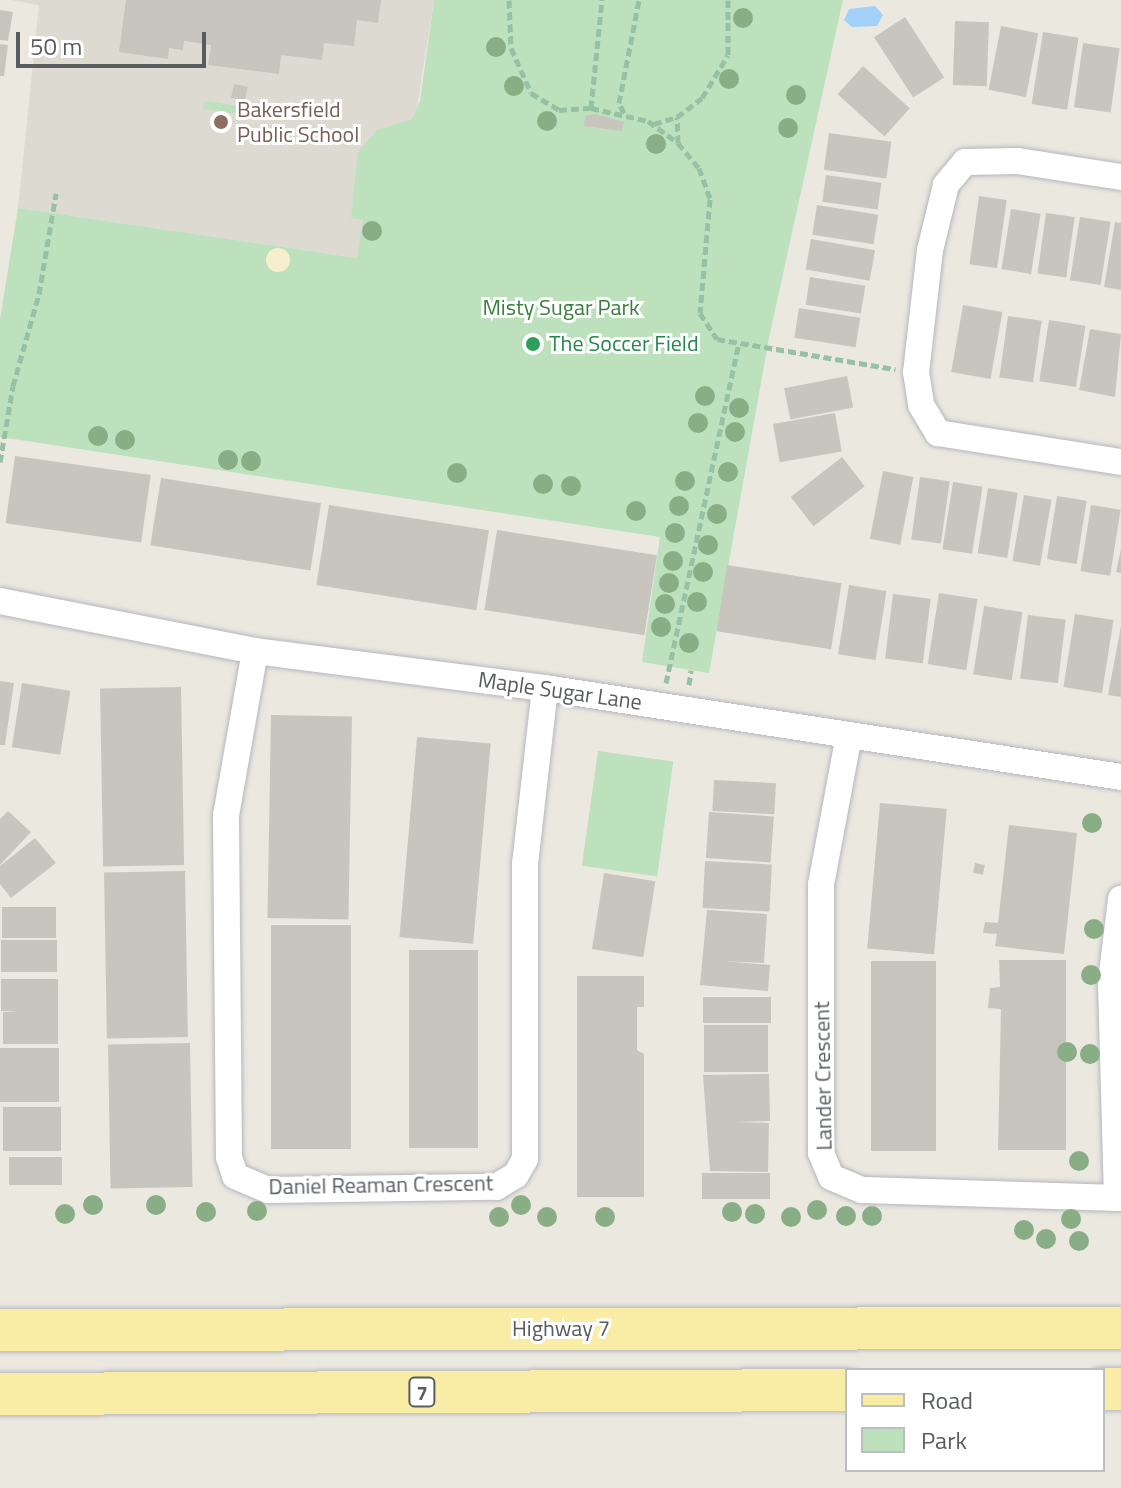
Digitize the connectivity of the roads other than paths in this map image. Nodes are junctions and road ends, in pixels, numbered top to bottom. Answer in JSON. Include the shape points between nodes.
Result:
{"nodes":[{"id":1,"x":1121,"y":177,"type":"edge"},
{"id":2,"x":1121,"y":462,"type":"edge"},
{"id":3,"x":0,"y":601,"type":"edge"},
{"id":4,"x":255,"y":651,"type":"junction"},
{"id":5,"x":545,"y":688,"type":"junction"},
{"id":6,"x":849,"y":735,"type":"junction"},
{"id":7,"x":1121,"y":777,"type":"edge"},
{"id":8,"x":1121,"y":899,"type":"edge"},
{"id":9,"x":1119,"y":1198,"type":"edge"},
{"id":10,"x":1121,"y":1328,"type":"edge"},
{"id":11,"x":0,"y":1330,"type":"edge"},
{"id":12,"x":845,"y":1390,"type":"edge"},
{"id":13,"x":0,"y":1394,"type":"edge"}],
"edges":[{"from":1,"to":2,"type":"street","via":[[1018,161],[965,162],[946,185],[930,250],[916,372],[921,405],[938,433]]},
{"from":3,"to":4,"type":"street","name":"Maple Sugar Lane"},
{"from":4,"to":5,"type":"street","name":"Maple Sugar Lane"},
{"from":4,"to":5,"type":"street","name":"Daniel Reaman Crescent","via":[[226,815],[229,1157],[235,1176],[268,1190],[496,1187],[516,1175],[525,1159],[524,866]]},
{"from":5,"to":6,"type":"street","name":"Maple Sugar Lane"},
{"from":6,"to":7,"type":"street","name":"Maple Sugar Lane"},
{"from":6,"to":9,"type":"street","name":"Lander Crescent","via":[[821,885],[821,1153],[831,1177],[862,1190]]},
{"from":8,"to":9,"type":"street","name":"Lander Crescent","via":[[1111,981]]},
{"from":10,"to":11,"type":"main road","name":"Highway 7"},
{"from":12,"to":13,"type":"main road","number":"7"}]}
